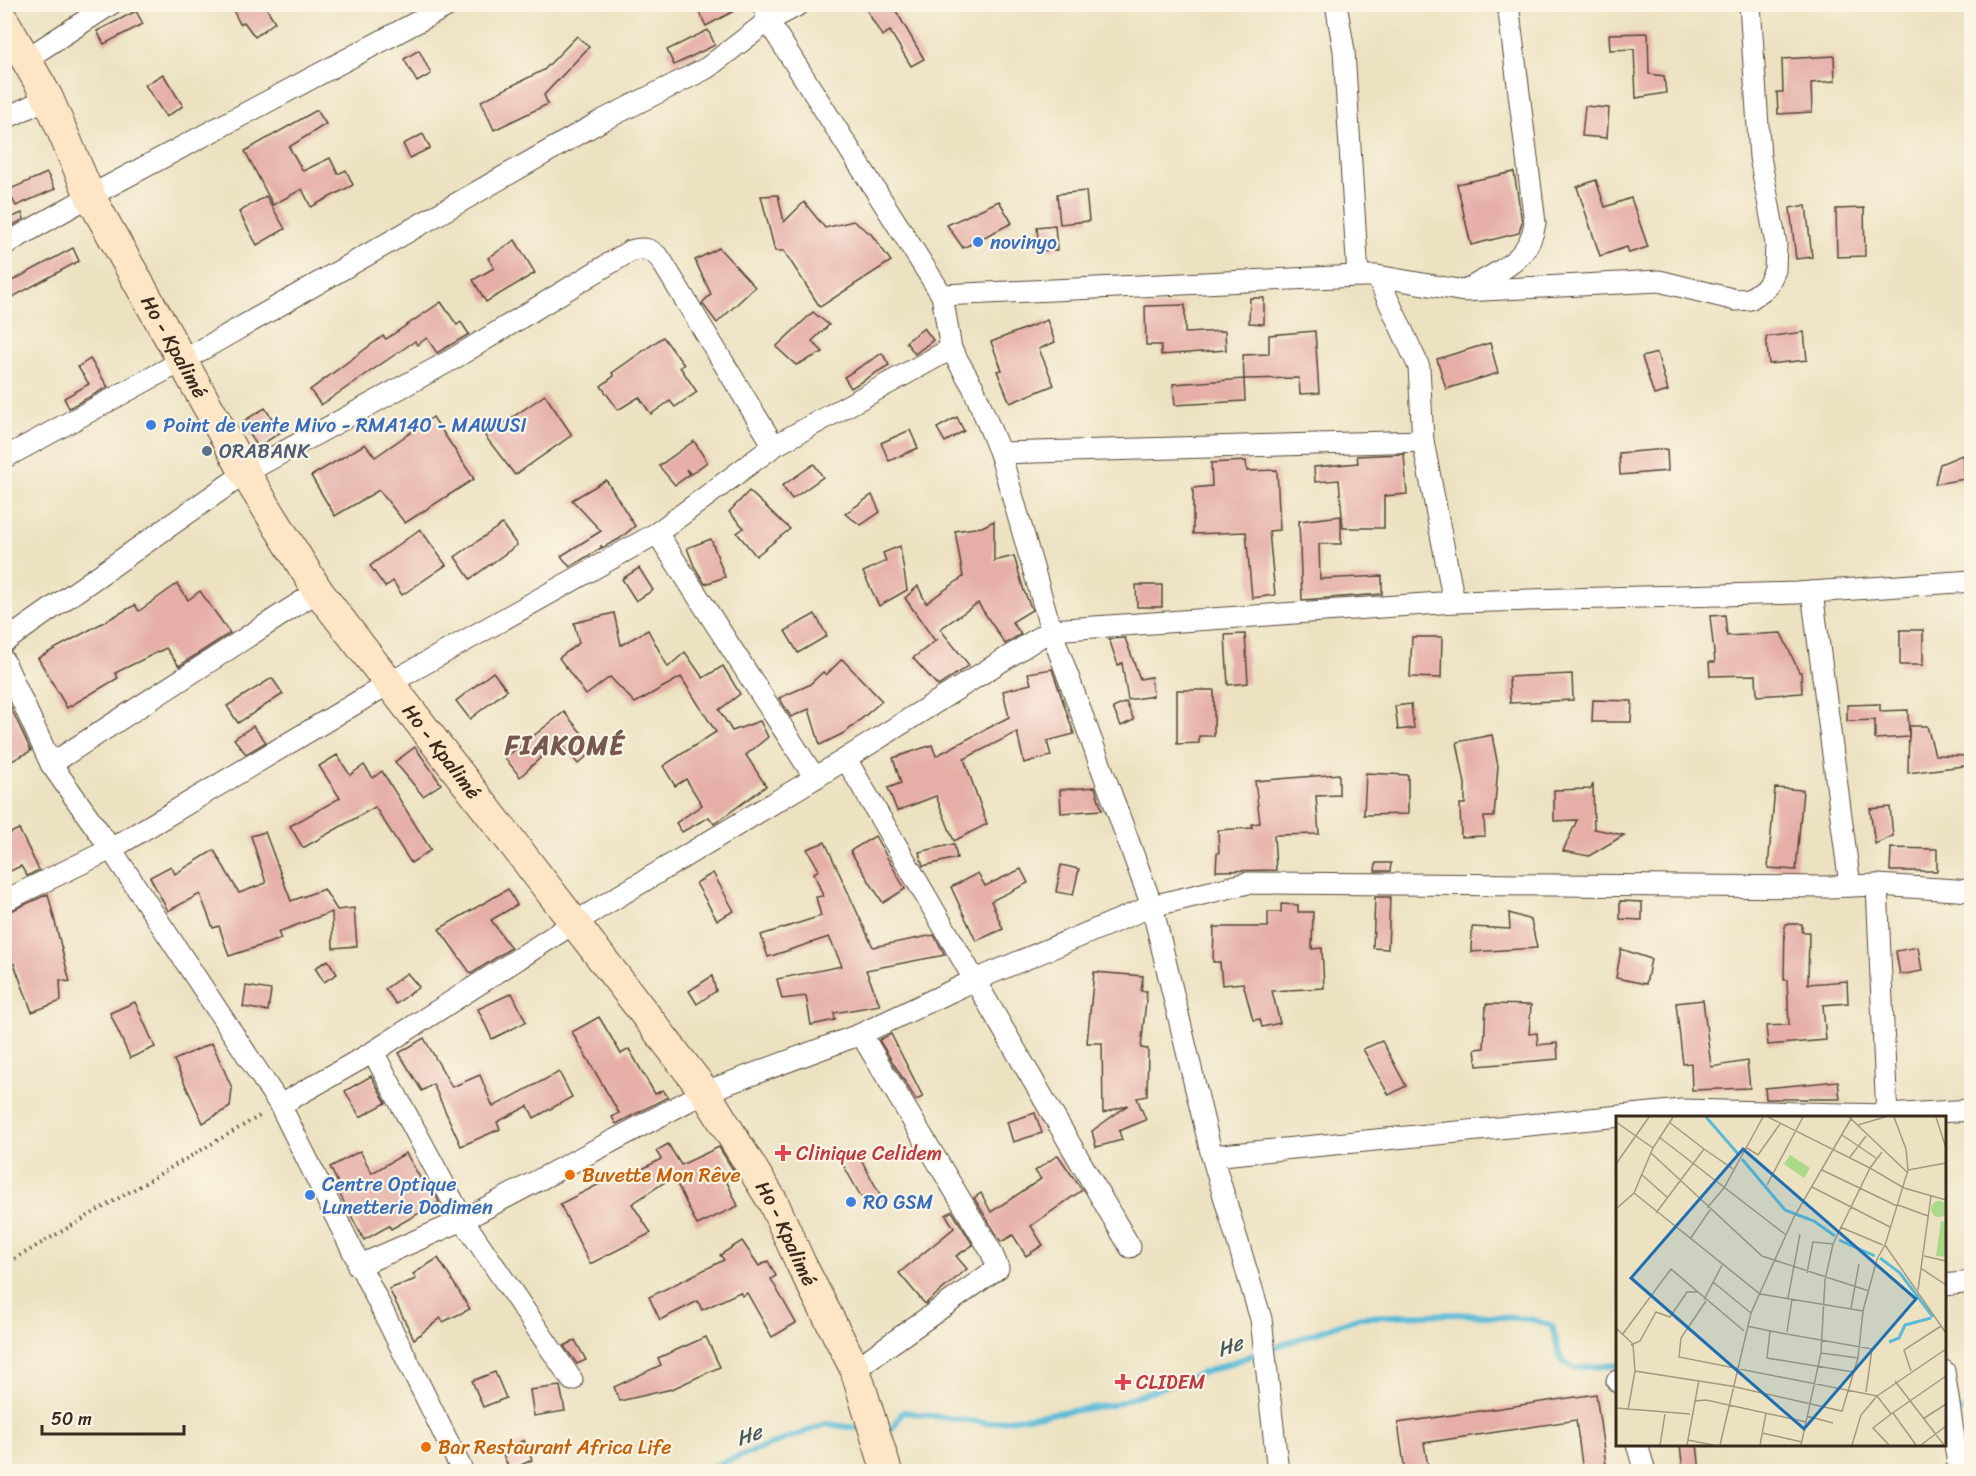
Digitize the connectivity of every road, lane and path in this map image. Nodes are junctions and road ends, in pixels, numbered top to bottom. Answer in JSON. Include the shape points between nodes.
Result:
{"nodes":[{"id":1,"x":111,"y":4,"type":"edge"},
{"id":2,"x":451,"y":4,"type":"edge"},
{"id":3,"x":800,"y":4,"type":"edge"},
{"id":4,"x":1336,"y":4,"type":"edge"},
{"id":5,"x":1508,"y":4,"type":"edge"},
{"id":6,"x":1750,"y":4,"type":"edge"},
{"id":7,"x":766,"y":13,"type":"edge"},
{"id":8,"x":4,"y":21,"type":"edge"},
{"id":9,"x":26,"y":59,"type":"junction"},
{"id":10,"x":48,"y":98,"type":"junction"},
{"id":11,"x":4,"y":119,"type":"edge"},
{"id":12,"x":90,"y":196,"type":"junction"},
{"id":13,"x":4,"y":244,"type":"edge"},
{"id":14,"x":1368,"y":276,"type":"junction"},
{"id":15,"x":1464,"y":291,"type":"junction"},
{"id":16,"x":942,"y":295,"type":"junction"},
{"id":17,"x":951,"y":349,"type":"junction"},
{"id":18,"x":182,"y":361,"type":"junction"},
{"id":19,"x":1423,"y":441,"type":"junction"},
{"id":20,"x":774,"y":446,"type":"junction"},
{"id":21,"x":1000,"y":453,"type":"junction"},
{"id":22,"x":4,"y":458,"type":"edge"},
{"id":23,"x":244,"y":473,"type":"junction"},
{"id":24,"x":657,"y":533,"type":"junction"},
{"id":25,"x":1971,"y":581,"type":"edge"},
{"id":26,"x":318,"y":591,"type":"junction"},
{"id":27,"x":1812,"y":592,"type":"junction"},
{"id":28,"x":1454,"y":602,"type":"junction"},
{"id":29,"x":1051,"y":630,"type":"junction"},
{"id":30,"x":4,"y":642,"type":"edge"},
{"id":31,"x":4,"y":661,"type":"edge"},
{"id":32,"x":388,"y":684,"type":"junction"},
{"id":33,"x":846,"y":759,"type":"junction"},
{"id":34,"x":51,"y":764,"type":"junction"},
{"id":35,"x":815,"y":778,"type":"junction"},
{"id":36,"x":111,"y":849,"type":"junction"},
{"id":37,"x":1877,"y":885,"type":"junction"},
{"id":38,"x":1850,"y":886,"type":"junction"},
{"id":39,"x":1971,"y":891,"type":"edge"},
{"id":40,"x":4,"y":901,"type":"edge"},
{"id":41,"x":1152,"y":906,"type":"junction"},
{"id":42,"x":574,"y":923,"type":"junction"},
{"id":43,"x":975,"y":980,"type":"junction"},
{"id":44,"x":861,"y":1034,"type":"junction"},
{"id":45,"x":373,"y":1052,"type":"junction"},
{"id":46,"x":705,"y":1092,"type":"junction"},
{"id":47,"x":280,"y":1105,"type":"junction"},
{"id":48,"x":1971,"y":1110,"type":"edge"},
{"id":49,"x":1616,"y":1116,"type":"edge"},
{"id":50,"x":1621,"y":1116,"type":"edge"},
{"id":51,"x":1886,"y":1116,"type":"edge"},
{"id":52,"x":1212,"y":1156,"type":"junction"},
{"id":53,"x":463,"y":1220,"type":"junction"},
{"id":54,"x":1130,"y":1248,"type":"dead end"},
{"id":55,"x":4,"y":1265,"type":"edge"},
{"id":56,"x":358,"y":1266,"type":"junction"},
{"id":57,"x":1971,"y":1282,"type":"edge"},
{"id":58,"x":1946,"y":1285,"type":"edge"},
{"id":59,"x":572,"y":1380,"type":"dead end"},
{"id":60,"x":859,"y":1382,"type":"junction"},
{"id":61,"x":1946,"y":1383,"type":"edge"},
{"id":62,"x":1638,"y":1446,"type":"edge"},
{"id":63,"x":886,"y":1469,"type":"edge"},
{"id":64,"x":463,"y":1472,"type":"edge"},
{"id":65,"x":1278,"y":1472,"type":"edge"},
{"id":66,"x":1645,"y":1472,"type":"edge"},
{"id":67,"x":1959,"y":1472,"type":"edge"}],
"edges":[{"from":1,"to":9,"type":"street"},
{"from":2,"to":12,"type":"street"},
{"from":3,"to":7,"type":"street"},
{"from":4,"to":14,"type":"street"},
{"from":5,"to":15,"type":"street","via":[[1534,234],[1511,265]]},
{"from":6,"to":15,"type":"street","via":[[1760,157],[1776,244],[1775,270],[1767,287],[1750,299],[1736,300],[1659,281]]},
{"from":7,"to":16,"type":"street"},
{"from":7,"to":18,"type":"street","via":[[707,68],[601,121]]},
{"from":8,"to":9,"type":"main road","name":"Ho - Kpalimé"},
{"from":9,"to":10,"type":"main road","name":"Ho - Kpalimé"},
{"from":10,"to":11,"type":"street"},
{"from":10,"to":12,"type":"main road","name":"Ho - Kpalimé"},
{"from":12,"to":13,"type":"street"},
{"from":12,"to":18,"type":"main road","name":"Ho - Kpalimé"},
{"from":14,"to":15,"type":"street"},
{"from":14,"to":16,"type":"street"},
{"from":14,"to":19,"type":"street","via":[[1419,367]]},
{"from":16,"to":17,"type":"street"},
{"from":17,"to":20,"type":"street"},
{"from":17,"to":21,"type":"street","via":[[973,387]]},
{"from":18,"to":22,"type":"street"},
{"from":18,"to":23,"type":"main road","name":"Ho - Kpalimé"},
{"from":19,"to":21,"type":"street"},
{"from":19,"to":28,"type":"street"},
{"from":20,"to":23,"type":"street","via":[[661,260],[654,252],[639,248],[453,359]]},
{"from":20,"to":24,"type":"street"},
{"from":21,"to":29,"type":"street"},
{"from":23,"to":26,"type":"main road","name":"Ho - Kpalimé"},
{"from":23,"to":30,"type":"street"},
{"from":24,"to":32,"type":"street"},
{"from":24,"to":35,"type":"street"},
{"from":25,"to":27,"type":"street"},
{"from":26,"to":32,"type":"main road","name":"Ho - Kpalimé"},
{"from":26,"to":34,"type":"street"},
{"from":27,"to":28,"type":"street"},
{"from":27,"to":38,"type":"street"},
{"from":28,"to":29,"type":"street"},
{"from":29,"to":33,"type":"street"},
{"from":29,"to":41,"type":"street"},
{"from":31,"to":34,"type":"street"},
{"from":32,"to":36,"type":"street"},
{"from":32,"to":42,"type":"main road","name":"Ho - Kpalimé"},
{"from":33,"to":35,"type":"street"},
{"from":33,"to":43,"type":"street"},
{"from":34,"to":36,"type":"street"},
{"from":35,"to":42,"type":"street"},
{"from":36,"to":40,"type":"street"},
{"from":36,"to":47,"type":"street"},
{"from":37,"to":38,"type":"street"},
{"from":37,"to":39,"type":"street"},
{"from":37,"to":51,"type":"street"},
{"from":38,"to":41,"type":"street","via":[[1248,883]]},
{"from":41,"to":43,"type":"street"},
{"from":41,"to":52,"type":"street"},
{"from":42,"to":45,"type":"street"},
{"from":42,"to":46,"type":"main road","name":"Ho - Kpalimé"},
{"from":43,"to":44,"type":"street"},
{"from":43,"to":54,"type":"street"},
{"from":44,"to":46,"type":"street"},
{"from":44,"to":60,"type":"street","via":[[998,1268]]},
{"from":45,"to":47,"type":"street"},
{"from":45,"to":53,"type":"street"},
{"from":46,"to":53,"type":"street"},
{"from":46,"to":60,"type":"main road","name":"Ho - Kpalimé","via":[[772,1202]]},
{"from":47,"to":55,"type":"path"},
{"from":47,"to":56,"type":"street"},
{"from":48,"to":51,"type":"street"},
{"from":49,"to":52,"type":"street"},
{"from":50,"to":51,"type":"street","via":[[1682,1110]]},
{"from":52,"to":65,"type":"street","via":[[1261,1318]]},
{"from":53,"to":56,"type":"street"},
{"from":53,"to":59,"type":"street"},
{"from":56,"to":64,"type":"street"},
{"from":57,"to":58,"type":"street"},
{"from":60,"to":63,"type":"main road","name":"Ho - Kpalimé"},
{"from":61,"to":67,"type":"street"},
{"from":62,"to":66,"type":"street"}]}
